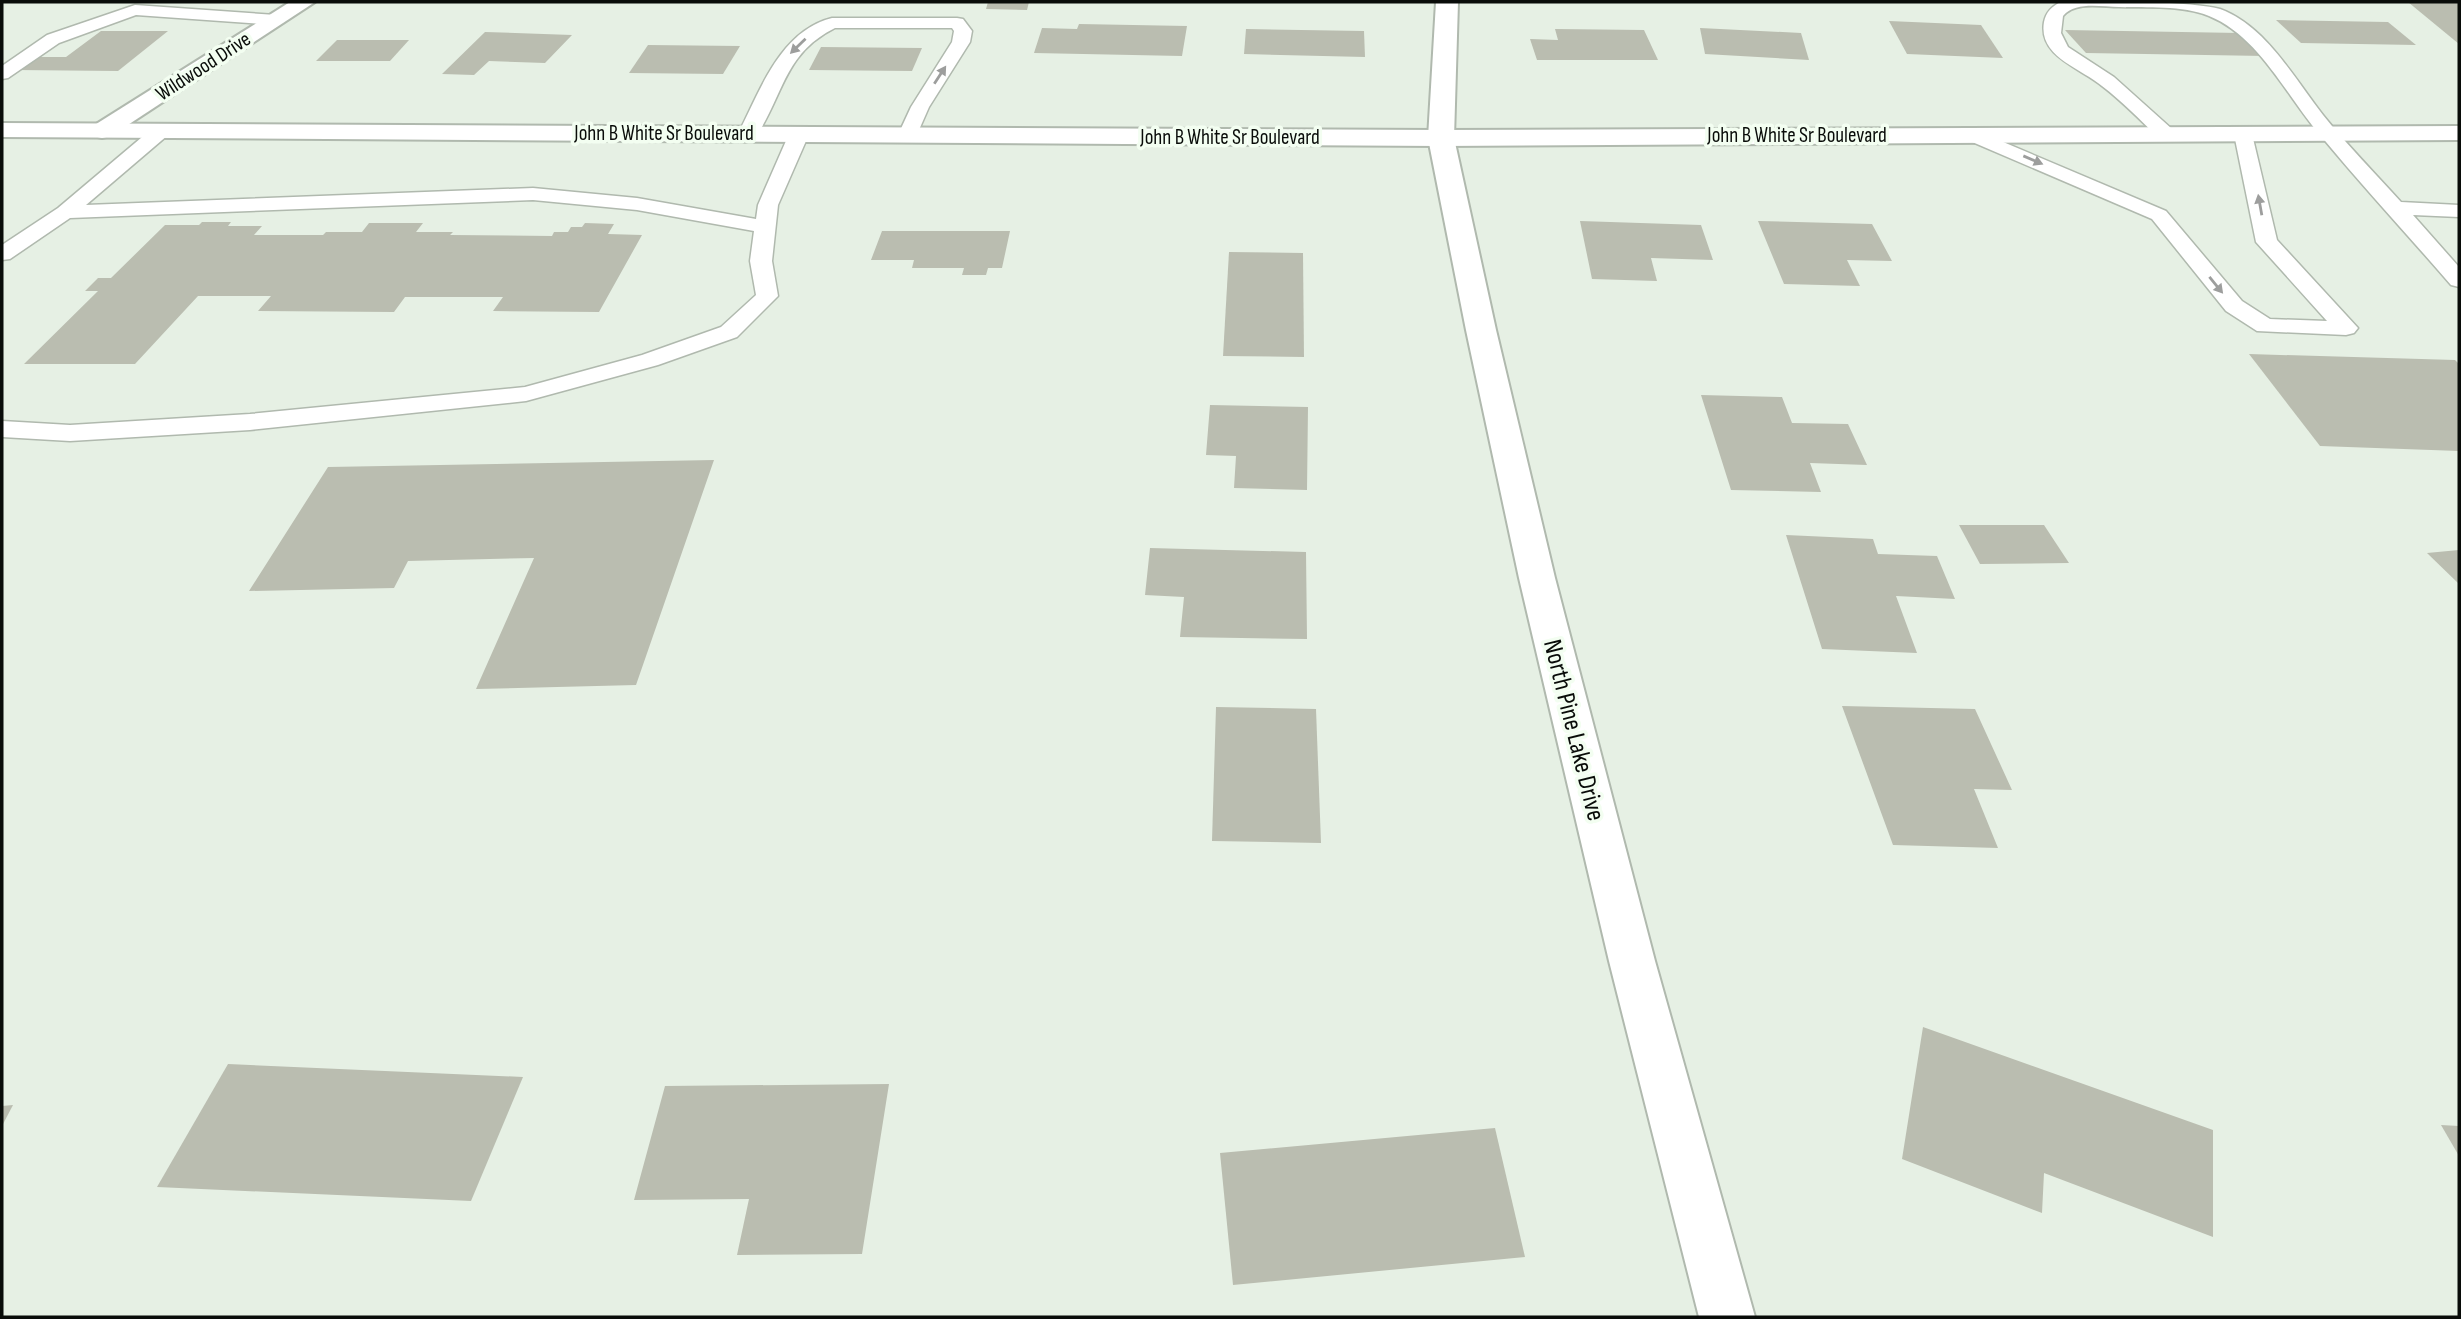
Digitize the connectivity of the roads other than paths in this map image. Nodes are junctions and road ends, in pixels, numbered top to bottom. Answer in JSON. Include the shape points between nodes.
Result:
{"nodes":[{"id":1,"x":304,"y":2,"type":"edge"},
{"id":2,"x":1447,"y":2,"type":"edge"},
{"id":3,"x":2082,"y":2,"type":"edge"},
{"id":4,"x":2090,"y":2,"type":"edge"},
{"id":5,"x":142,"y":6,"type":"edge"},
{"id":6,"x":276,"y":20,"type":"junction"},
{"id":7,"x":53,"y":39,"type":"junction"},
{"id":8,"x":50,"y":57,"type":"dead end"},
{"id":9,"x":33,"y":71,"type":"dead end"},
{"id":10,"x":2,"y":74,"type":"edge"},
{"id":11,"x":2,"y":86,"type":"edge"},
{"id":12,"x":2,"y":130,"type":"edge"},
{"id":13,"x":102,"y":131,"type":"junction"},
{"id":14,"x":161,"y":131,"type":"junction"},
{"id":15,"x":2165,"y":133,"type":"junction"},
{"id":16,"x":2459,"y":133,"type":"edge"},
{"id":17,"x":748,"y":134,"type":"junction"},
{"id":18,"x":799,"y":134,"type":"junction"},
{"id":19,"x":1970,"y":134,"type":"junction"},
{"id":20,"x":2244,"y":134,"type":"junction"},
{"id":21,"x":2328,"y":134,"type":"junction"},
{"id":22,"x":908,"y":135,"type":"junction"},
{"id":23,"x":1441,"y":138,"type":"junction"},
{"id":24,"x":2397,"y":208,"type":"junction"},
{"id":25,"x":2459,"y":211,"type":"edge"},
{"id":26,"x":65,"y":212,"type":"junction"},
{"id":27,"x":765,"y":228,"type":"junction"},
{"id":28,"x":2,"y":254,"type":"edge"},
{"id":29,"x":2459,"y":279,"type":"edge"},
{"id":30,"x":2,"y":429,"type":"edge"},
{"id":31,"x":1727,"y":1317,"type":"edge"}],
"edges":[{"from":1,"to":6,"type":"main road","name":"Wildwood Drive"},
{"from":2,"to":23,"type":"main road","name":"North Pine Lake Drive"},
{"from":3,"to":15,"type":"lane","via":[[2055,12],[2054,41]]},
{"from":4,"to":21,"type":"lane","via":[[2173,4],[2217,13],[2272,62]]},
{"from":5,"to":6,"type":"lane"},
{"from":5,"to":7,"type":"lane"},
{"from":6,"to":13,"type":"main road","name":"Wildwood Drive"},
{"from":7,"to":8,"type":"lane","via":[[66,45]]},
{"from":7,"to":10,"type":"lane"},
{"from":9,"to":11,"type":"lane"},
{"from":12,"to":13,"type":"main road","name":"John B White Sr Boulevard"},
{"from":13,"to":14,"type":"main road","name":"John B White Sr Boulevard"},
{"from":14,"to":17,"type":"main road","name":"John B White Sr Boulevard"},
{"from":14,"to":26,"type":"lane"},
{"from":15,"to":19,"type":"main road","name":"John B White Sr Boulevard"},
{"from":15,"to":20,"type":"main road","name":"John B White Sr Boulevard"},
{"from":16,"to":21,"type":"main road","name":"John B White Sr Boulevard"},
{"from":17,"to":18,"type":"main road","name":"John B White Sr Boulevard"},
{"from":22,"to":17,"type":"lane","one_way":true,"via":[[961,42],[963,31],[957,23],[832,23],[812,33],[787,57]]},
{"from":18,"to":22,"type":"main road","name":"John B White Sr Boulevard"},
{"from":18,"to":27,"type":"lane","via":[[768,205]]},
{"from":19,"to":20,"type":"lane","one_way":true,"via":[[2160,215],[2234,306],[2265,326],[2346,328],[2267,242]]},
{"from":19,"to":23,"type":"main road","name":"John B White Sr Boulevard"},
{"from":20,"to":21,"type":"main road","name":"John B White Sr Boulevard"},
{"from":21,"to":24,"type":"lane"},
{"from":22,"to":23,"type":"main road","name":"John B White Sr Boulevard"},
{"from":23,"to":31,"type":"main road","name":"North Pine Lake Drive","via":[[1541,591],[1632,961]]},
{"from":24,"to":25,"type":"lane"},
{"from":24,"to":29,"type":"lane"},
{"from":26,"to":27,"type":"lane","via":[[533,194],[637,204]]},
{"from":26,"to":28,"type":"lane"},
{"from":27,"to":30,"type":"lane","via":[[761,261],[767,296],[729,332],[650,360],[526,394],[250,422],[70,433]]}]}
